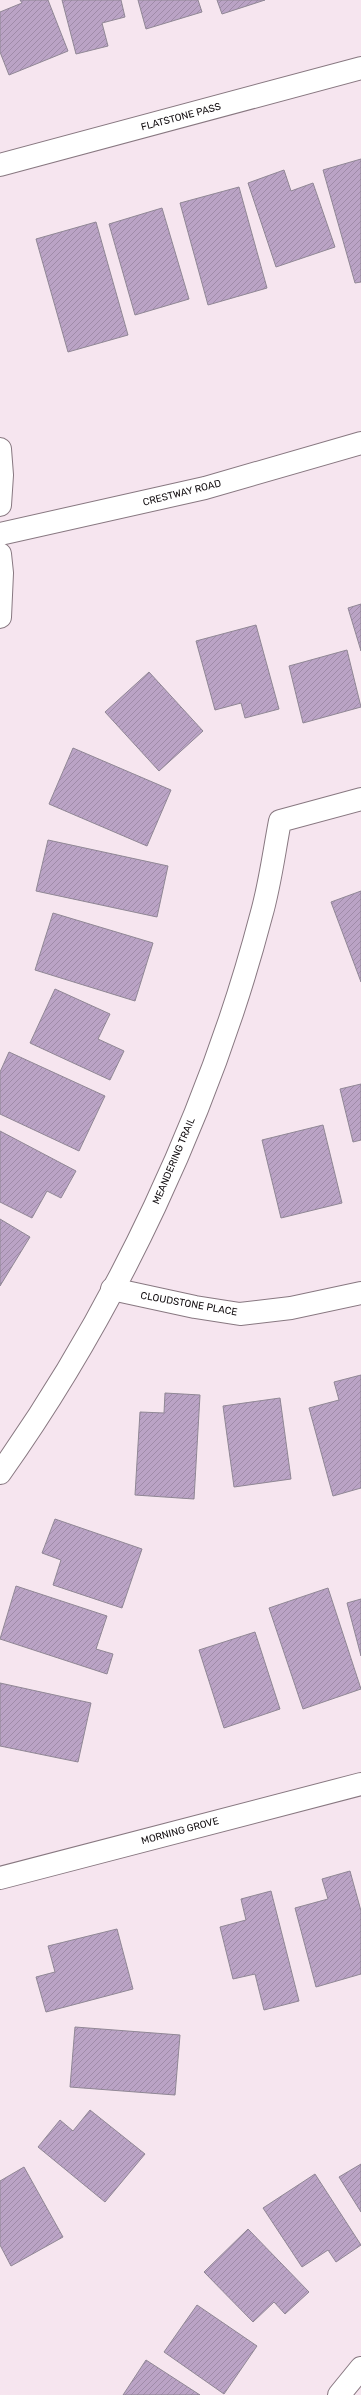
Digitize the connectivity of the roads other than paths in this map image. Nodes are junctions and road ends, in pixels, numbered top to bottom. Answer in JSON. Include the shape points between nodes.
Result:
{"nodes":[{"id":1,"x":361,"y":68,"type":"edge"},
{"id":2,"x":0,"y":165,"type":"edge"},
{"id":3,"x":361,"y":443,"type":"edge"},
{"id":4,"x":0,"y":449,"type":"edge"},
{"id":5,"x":0,"y":505,"type":"edge"},
{"id":6,"x":0,"y":534,"type":"edge"},
{"id":7,"x":0,"y":554,"type":"edge"},
{"id":8,"x":0,"y":617,"type":"edge"},
{"id":9,"x":361,"y":800,"type":"edge"},
{"id":10,"x":112,"y":1290,"type":"junction"},
{"id":11,"x":361,"y":1294,"type":"edge"},
{"id":12,"x":0,"y":1473,"type":"edge"},
{"id":13,"x":361,"y":1784,"type":"edge"},
{"id":14,"x":0,"y":1878,"type":"edge"},
{"id":15,"x":361,"y":2368,"type":"edge"},
{"id":16,"x":339,"y":2395,"type":"edge"}],
"edges":[{"from":1,"to":2,"type":"street","name":"FLATSTONE PASS"},
{"from":3,"to":6,"type":"street","name":"CRESTWAY ROAD","via":[[205,488]]},
{"from":4,"to":5,"type":"street"},
{"from":7,"to":8,"type":"street"},
{"from":9,"to":10,"type":"street","name":"MEANDERING TRAIL","via":[[280,821],[262,914],[235,1006],[193,1116],[149,1220]]},
{"from":10,"to":11,"type":"street","name":"CLOUDSTONE PLACE","via":[[240,1314],[290,1308]]},
{"from":10,"to":12,"type":"street","name":"MEANDERING TRAIL","via":[[40,1417]]},
{"from":13,"to":14,"type":"street","name":"MORNING GROVE"},
{"from":15,"to":16,"type":"street"}]}
